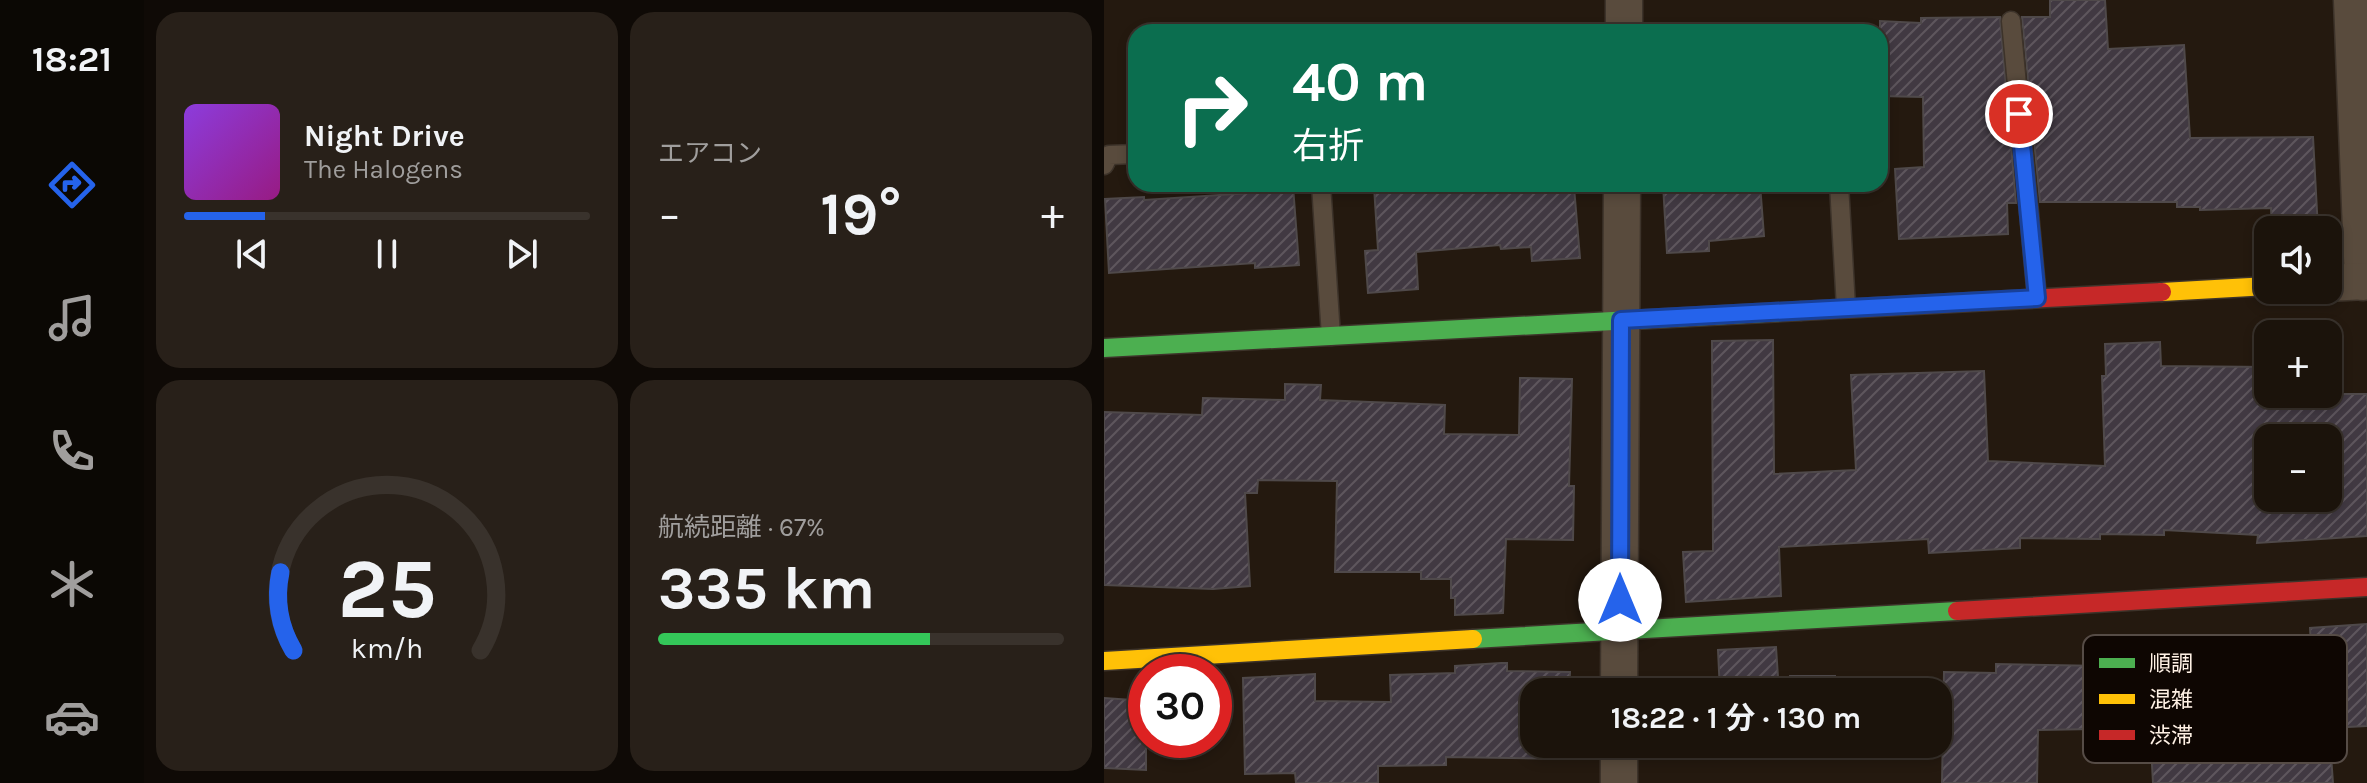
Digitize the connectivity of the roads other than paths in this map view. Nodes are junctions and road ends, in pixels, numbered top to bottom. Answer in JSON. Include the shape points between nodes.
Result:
{"nodes":[{"id":1,"x":1624,"y":0,"type":"edge"},
{"id":2,"x":2352,"y":0,"type":"edge"},
{"id":3,"x":2011,"y":21,"type":"dead end"},
{"id":4,"x":1624,"y":24,"type":"edge"},
{"id":5,"x":1128,"y":154,"type":"edge"},
{"id":6,"x":1104,"y":165,"type":"edge"},
{"id":7,"x":1322,"y":192,"type":"edge"},
{"id":8,"x":1622,"y":192,"type":"edge"},
{"id":9,"x":1839,"y":192,"type":"edge"},
{"id":10,"x":2365,"y":282,"type":"edge"},
{"id":11,"x":2342,"y":283,"type":"edge"},
{"id":12,"x":2254,"y":287,"type":"edge"},
{"id":13,"x":2037,"y":298,"type":"junction"},
{"id":14,"x":1846,"y":308,"type":"junction"},
{"id":15,"x":1621,"y":320,"type":"junction"},
{"id":16,"x":1331,"y":336,"type":"junction"},
{"id":17,"x":1104,"y":348,"type":"edge"},
{"id":18,"x":2367,"y":587,"type":"edge"},
{"id":19,"x":1619,"y":631,"type":"junction"},
{"id":20,"x":1104,"y":661,"type":"edge"},
{"id":21,"x":1619,"y":678,"type":"edge"},
{"id":22,"x":1619,"y":758,"type":"edge"},
{"id":23,"x":1619,"y":783,"type":"edge"}],
"edges":[{"from":1,"to":4,"type":"street"},
{"from":2,"to":10,"type":"street"},
{"from":3,"to":13,"type":"lane"},
{"from":5,"to":6,"type":"lane","via":[[1109,155]]},
{"from":7,"to":16,"type":"lane"},
{"from":8,"to":15,"type":"street"},
{"from":9,"to":14,"type":"lane"},
{"from":10,"to":11,"type":"street"},
{"from":12,"to":13,"type":"street"},
{"from":13,"to":14,"type":"street"},
{"from":14,"to":15,"type":"street"},
{"from":15,"to":16,"type":"street"},
{"from":15,"to":19,"type":"street"},
{"from":16,"to":17,"type":"street"},
{"from":18,"to":19,"type":"street"},
{"from":19,"to":20,"type":"street"},
{"from":19,"to":21,"type":"street"},
{"from":22,"to":23,"type":"street"}]}
